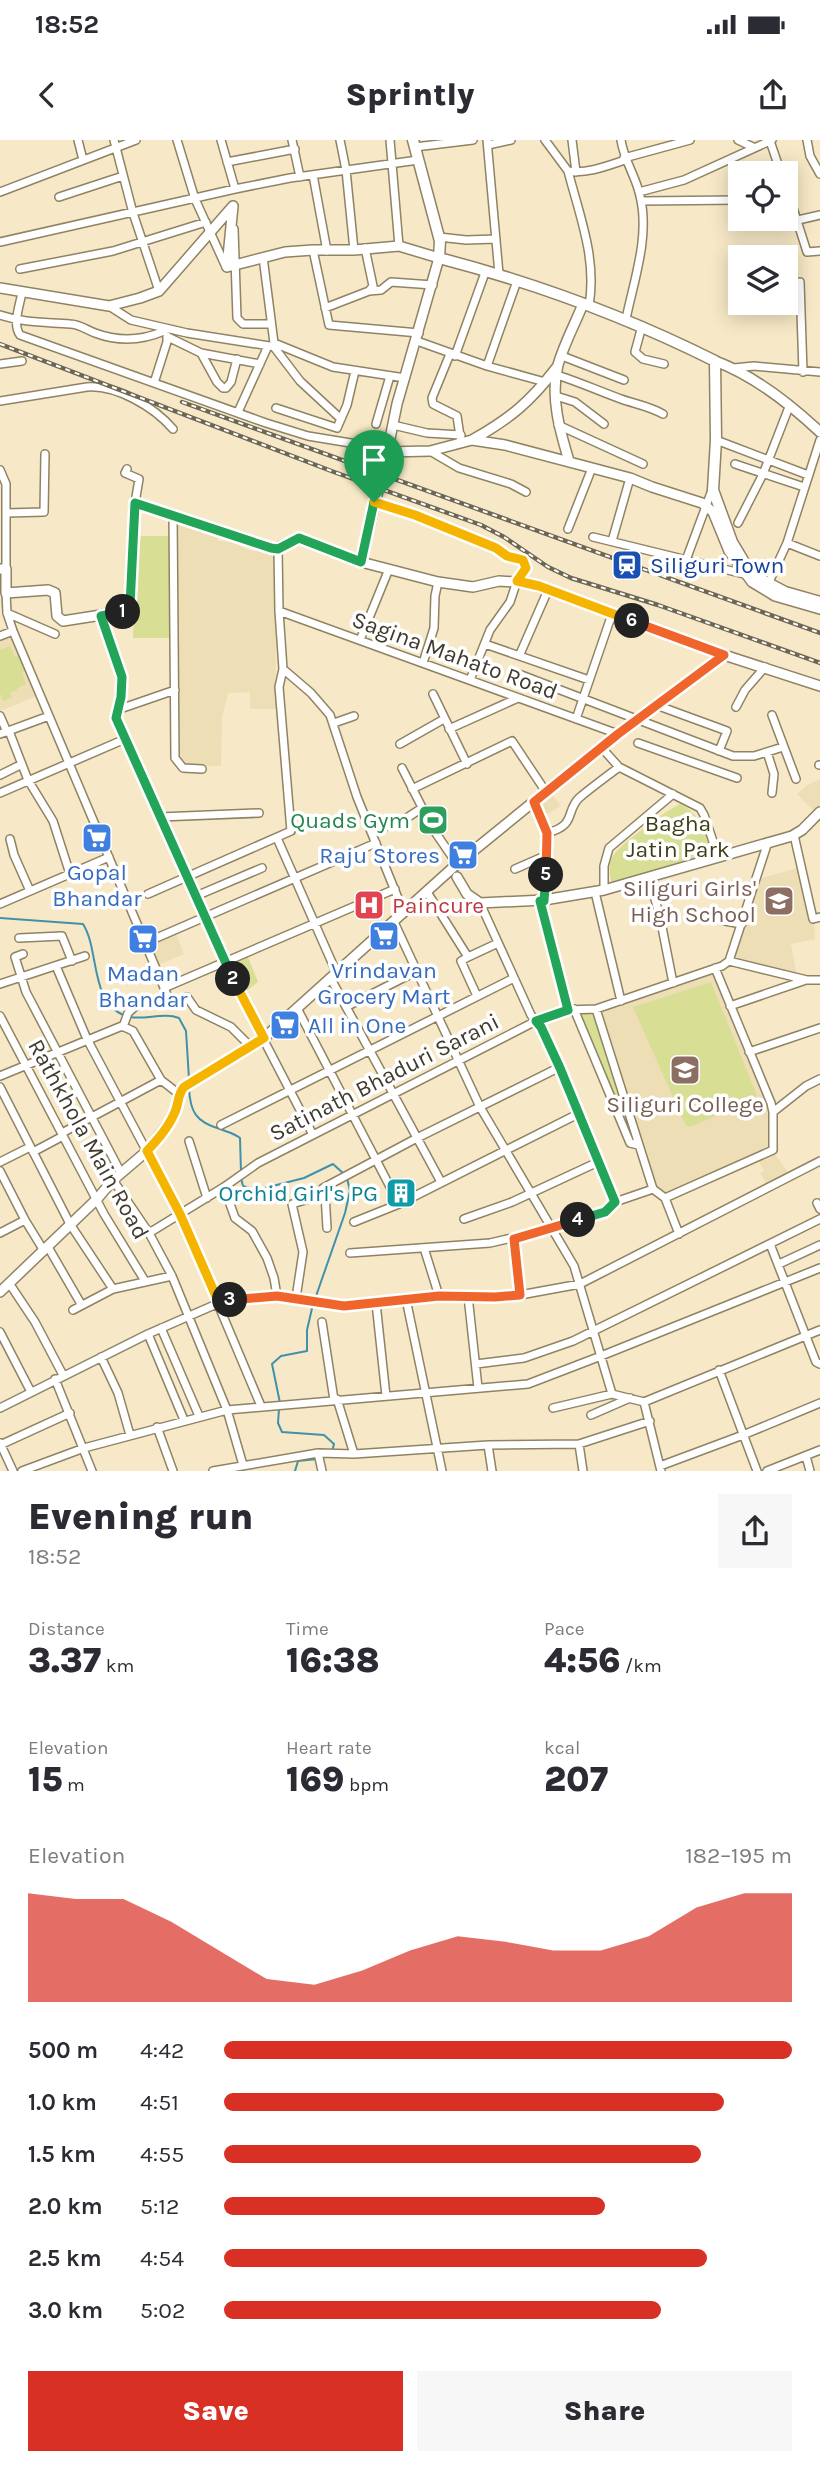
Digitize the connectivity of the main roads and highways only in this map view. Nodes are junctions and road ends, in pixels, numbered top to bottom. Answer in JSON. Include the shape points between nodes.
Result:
{"nodes":[{"id":1,"x":414,"y":144,"type":"edge"},
{"id":2,"x":820,"y":602,"type":"edge"}],
"edges":[{"from":1,"to":2,"type":"main road","via":[[439,237],[439,258],[626,319],[715,361],[712,499],[736,549],[755,574],[777,589]]}]}
